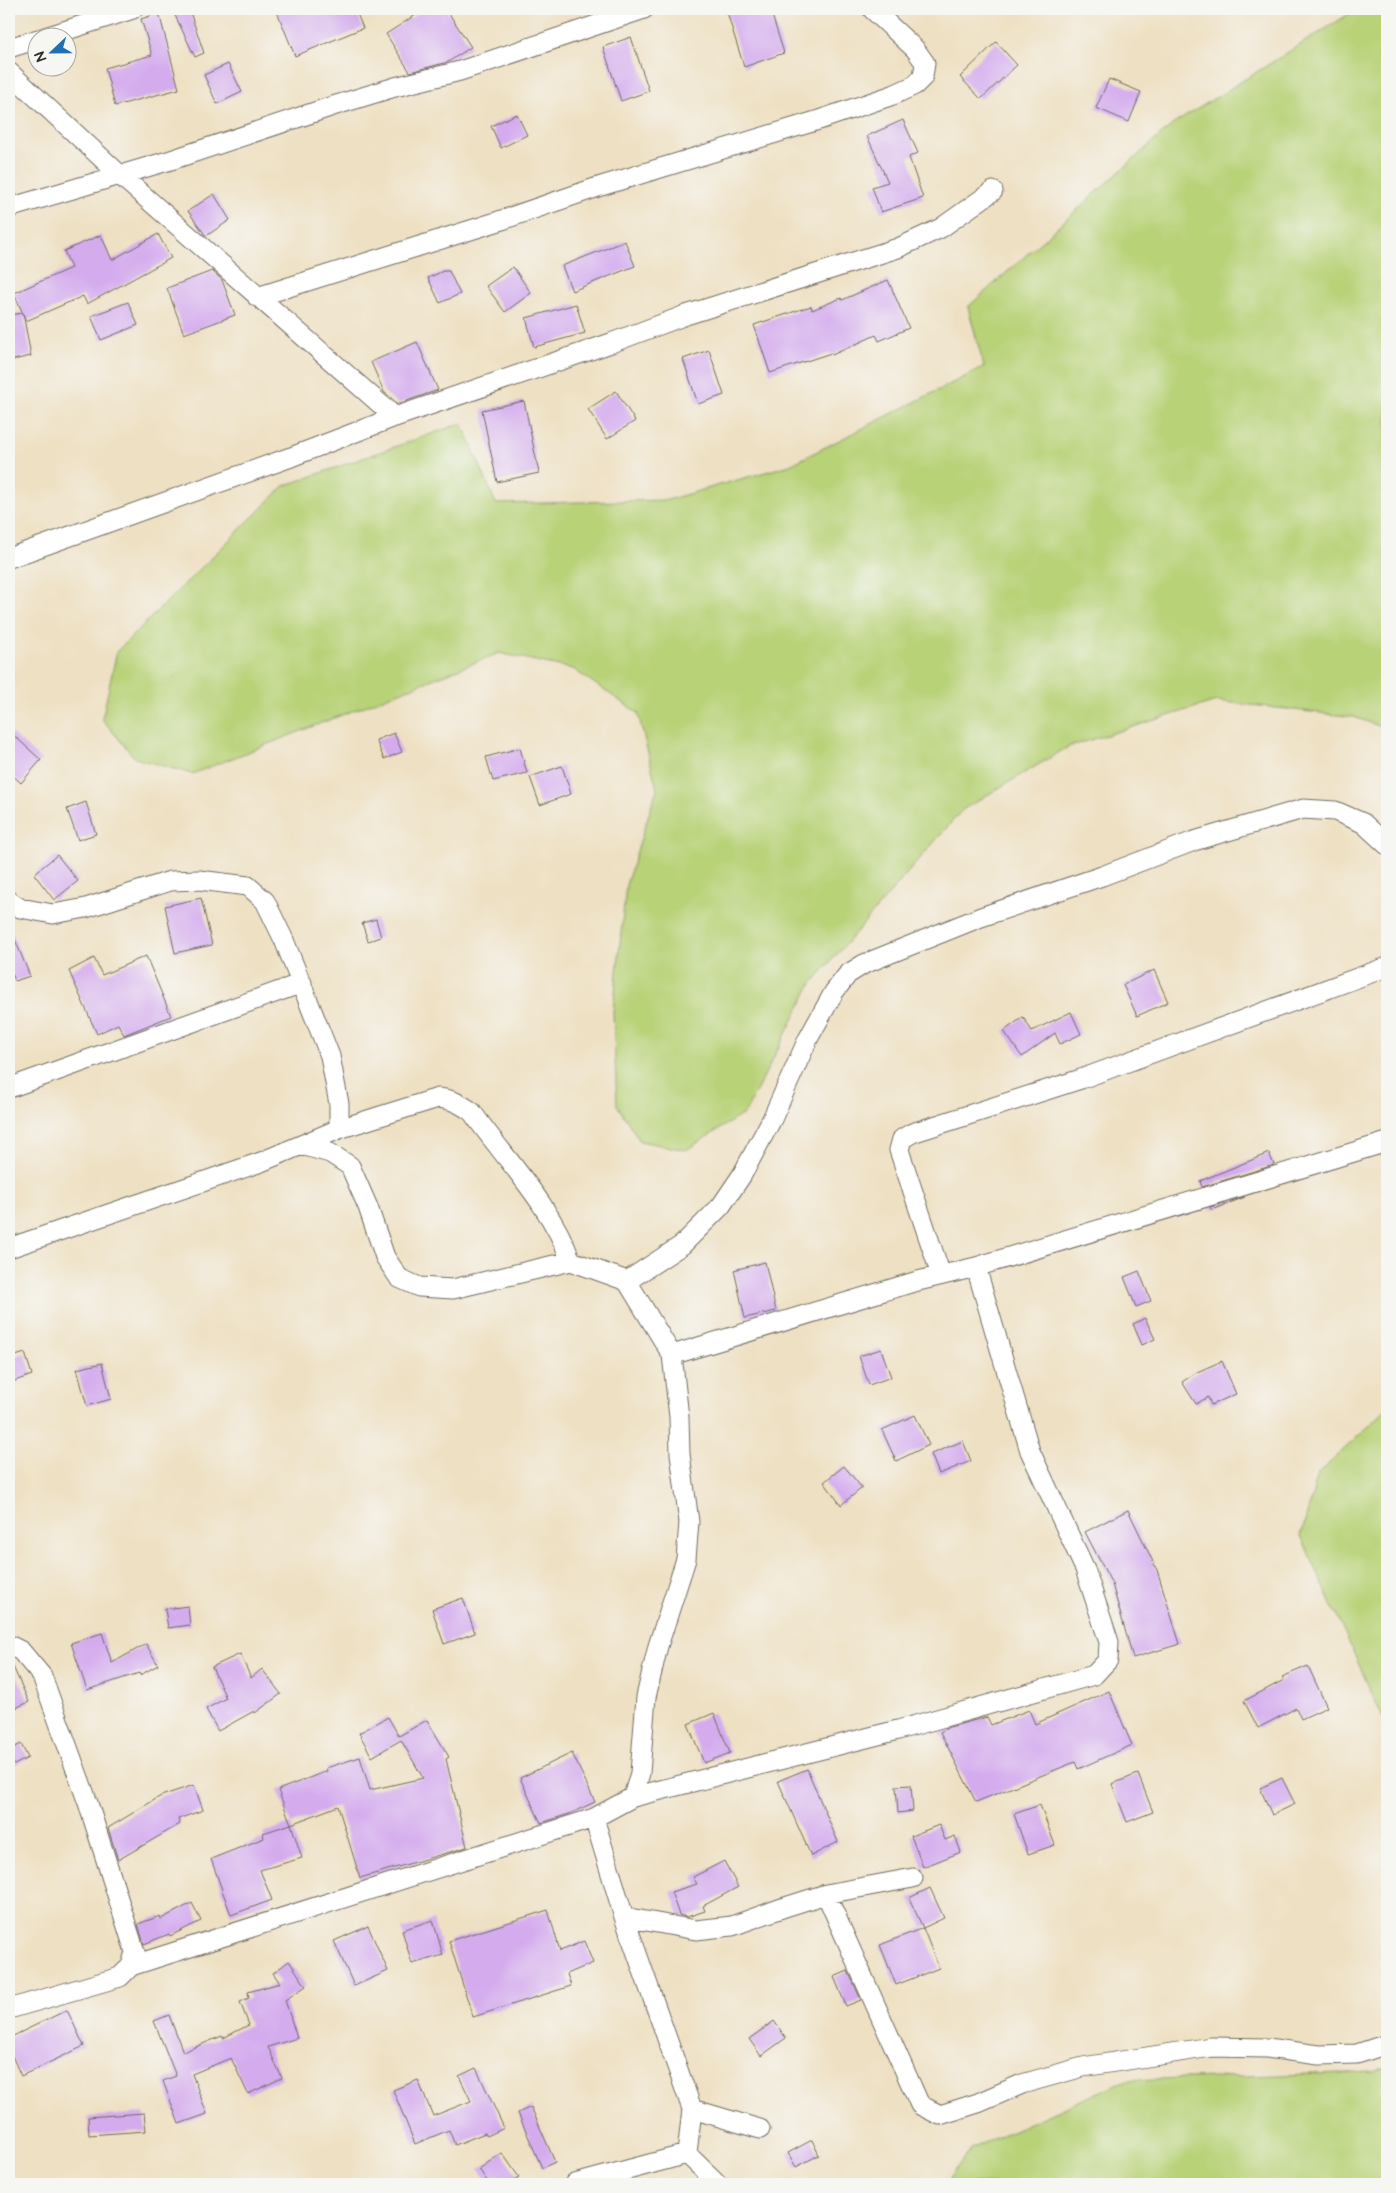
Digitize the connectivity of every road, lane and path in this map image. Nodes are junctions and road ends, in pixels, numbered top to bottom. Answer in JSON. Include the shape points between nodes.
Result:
{"nodes":[{"id":1,"x":133,"y":9,"type":"edge"},
{"id":2,"x":644,"y":9,"type":"edge"},
{"id":3,"x":872,"y":9,"type":"edge"},
{"id":4,"x":73,"y":28,"type":"edge"},
{"id":5,"x":28,"y":42,"type":"edge"},
{"id":6,"x":9,"y":48,"type":"edge"},
{"id":7,"x":9,"y":72,"type":"edge"},
{"id":8,"x":120,"y":175,"type":"junction"},
{"id":9,"x":994,"y":191,"type":"dead end"},
{"id":10,"x":9,"y":208,"type":"edge"},
{"id":11,"x":257,"y":297,"type":"junction"},
{"id":12,"x":394,"y":418,"type":"junction"},
{"id":13,"x":9,"y":558,"type":"edge"},
{"id":14,"x":1387,"y":845,"type":"edge"},
{"id":15,"x":9,"y":901,"type":"edge"},
{"id":16,"x":1387,"y":967,"type":"edge"},
{"id":17,"x":302,"y":983,"type":"junction"},
{"id":18,"x":9,"y":1088,"type":"edge"},
{"id":19,"x":338,"y":1128,"type":"junction"},
{"id":20,"x":1387,"y":1142,"type":"edge"},
{"id":21,"x":300,"y":1145,"type":"junction"},
{"id":22,"x":9,"y":1248,"type":"edge"},
{"id":23,"x":571,"y":1261,"type":"junction"},
{"id":24,"x":976,"y":1267,"type":"junction"},
{"id":25,"x":940,"y":1275,"type":"junction"},
{"id":26,"x":627,"y":1282,"type":"junction"},
{"id":27,"x":672,"y":1354,"type":"junction"},
{"id":28,"x":9,"y":1645,"type":"edge"},
{"id":29,"x":633,"y":1797,"type":"junction"},
{"id":30,"x":594,"y":1818,"type":"junction"},
{"id":31,"x":913,"y":1878,"type":"dead end"},
{"id":32,"x":826,"y":1894,"type":"junction"},
{"id":33,"x":624,"y":1917,"type":"junction"},
{"id":34,"x":131,"y":1966,"type":"junction"},
{"id":35,"x":9,"y":2009,"type":"edge"},
{"id":36,"x":1387,"y":2044,"type":"edge"},
{"id":37,"x":692,"y":2109,"type":"junction"},
{"id":38,"x":760,"y":2129,"type":"dead end"},
{"id":39,"x":687,"y":2154,"type":"junction"},
{"id":40,"x":575,"y":2184,"type":"edge"},
{"id":41,"x":718,"y":2184,"type":"edge"}],
"edges":[{"from":1,"to":4,"type":"street"},
{"from":2,"to":8,"type":"street","via":[[460,71],[333,106]]},
{"from":3,"to":11,"type":"street","via":[[915,49],[925,63],[924,77],[915,85],[819,120],[696,156]]},
{"from":5,"to":6,"type":"street"},
{"from":7,"to":8,"type":"street"},
{"from":8,"to":10,"type":"street"},
{"from":8,"to":11,"type":"street"},
{"from":9,"to":12,"type":"street","via":[[941,228],[898,248],[686,315]]},
{"from":11,"to":12,"type":"street"},
{"from":12,"to":13,"type":"street"},
{"from":14,"to":26,"type":"street","via":[[1363,823],[1335,811],[1303,809],[1194,841],[864,964],[848,974],[834,992],[808,1039],[772,1120],[722,1206],[682,1245]]},
{"from":15,"to":17,"type":"street","via":[[20,908],[53,914],[86,908],[170,880],[248,886],[265,901]]},
{"from":16,"to":25,"type":"street","via":[[1081,1079],[912,1133],[902,1139],[899,1150]]},
{"from":17,"to":18,"type":"street"},
{"from":17,"to":19,"type":"street","via":[[330,1056],[339,1104]]},
{"from":19,"to":21,"type":"street"},
{"from":19,"to":23,"type":"street","via":[[438,1098],[451,1099],[462,1105],[472,1112],[542,1205],[562,1236]]},
{"from":20,"to":24,"type":"street"},
{"from":21,"to":22,"type":"street","via":[[261,1162]]},
{"from":21,"to":23,"type":"street","via":[[330,1153],[350,1166],[385,1257],[399,1278],[419,1287],[453,1289]]},
{"from":23,"to":26,"type":"street"},
{"from":24,"to":25,"type":"street"},
{"from":24,"to":29,"type":"street","via":[[1030,1451],[1085,1569],[1109,1642],[1108,1660],[1094,1675],[898,1730]]},
{"from":25,"to":27,"type":"street"},
{"from":26,"to":27,"type":"street"},
{"from":27,"to":29,"type":"street","via":[[689,1522],[686,1559],[658,1646],[646,1697],[640,1773]]},
{"from":28,"to":34,"type":"street","via":[[21,1651],[42,1676],[88,1803],[135,1952]]},
{"from":29,"to":30,"type":"street"},
{"from":30,"to":33,"type":"street"},
{"from":30,"to":34,"type":"street"},
{"from":31,"to":32,"type":"street"},
{"from":32,"to":33,"type":"street","via":[[732,1926],[696,1930]]},
{"from":32,"to":36,"type":"street","via":[[920,2105],[940,2115],[1022,2084],[1083,2067],[1211,2048],[1267,2048],[1319,2056],[1357,2054]]},
{"from":33,"to":37,"type":"street"},
{"from":34,"to":35,"type":"street","via":[[120,1977]]},
{"from":37,"to":38,"type":"street"},
{"from":37,"to":39,"type":"street"},
{"from":39,"to":40,"type":"street"},
{"from":39,"to":41,"type":"street"}]}
